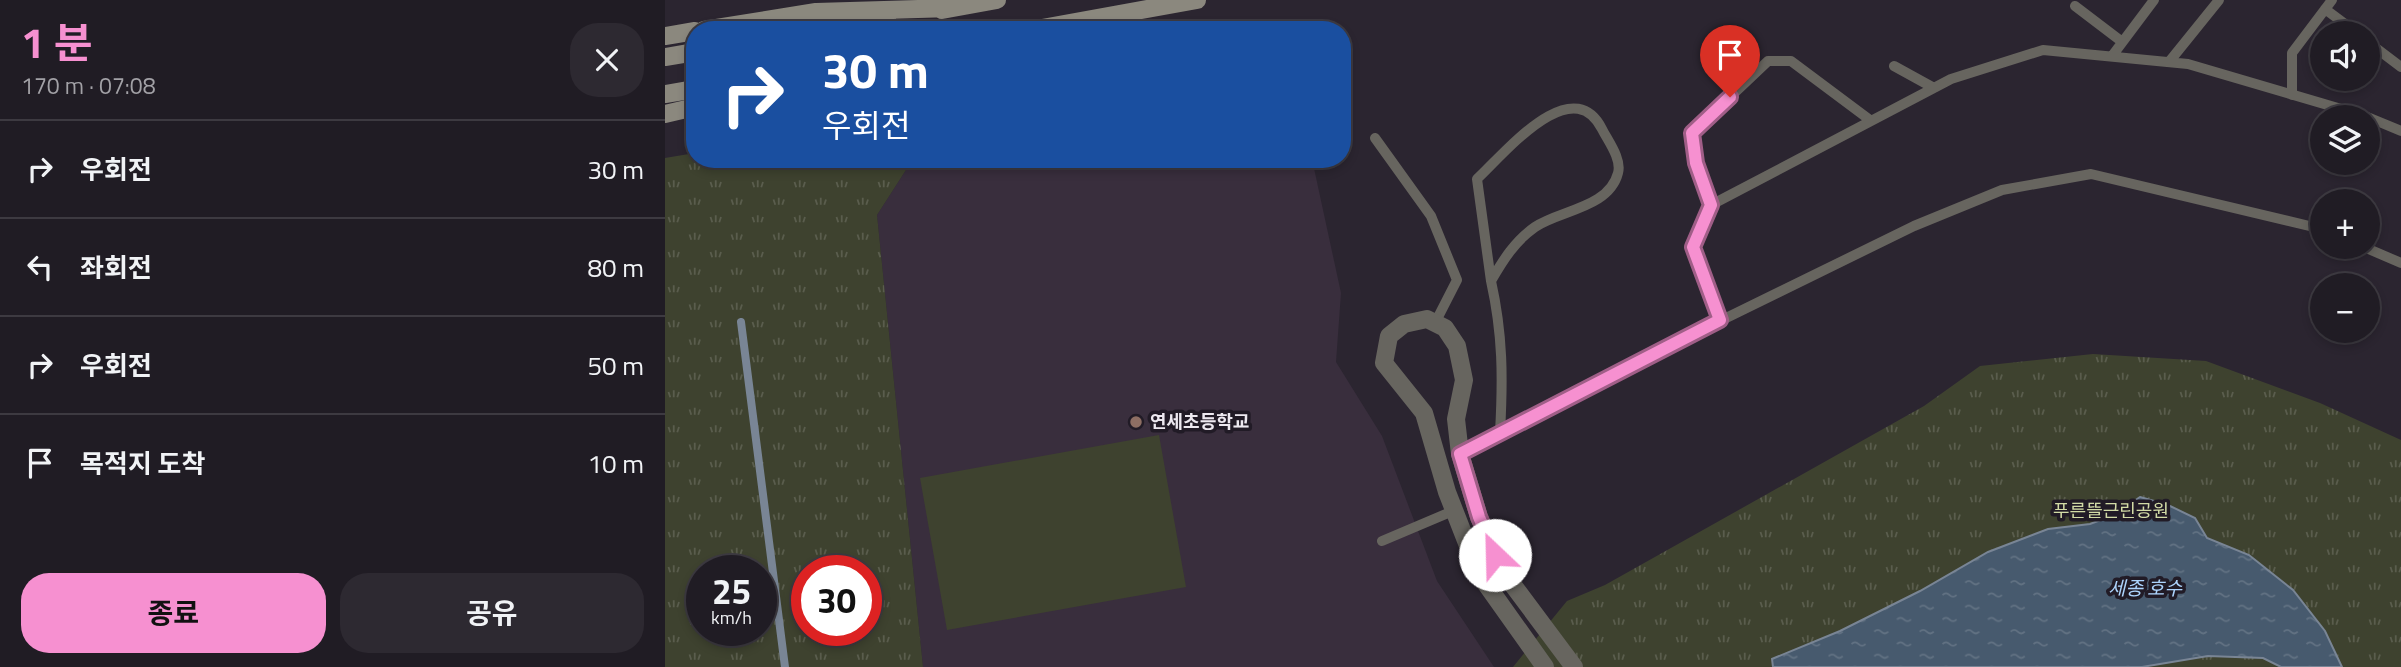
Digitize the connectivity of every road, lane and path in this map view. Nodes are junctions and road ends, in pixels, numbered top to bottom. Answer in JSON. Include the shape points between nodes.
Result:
{"nodes":[{"id":1,"x":997,"y":0,"type":"edge"},
{"id":2,"x":1197,"y":0,"type":"edge"},
{"id":3,"x":2154,"y":0,"type":"edge"},
{"id":4,"x":2218,"y":0,"type":"edge"},
{"id":5,"x":2328,"y":4,"type":"edge"},
{"id":6,"x":2075,"y":6,"type":"dead end"},
{"id":7,"x":952,"y":8,"type":"junction"},
{"id":8,"x":760,"y":21,"type":"edge"},
{"id":9,"x":878,"y":21,"type":"edge"},
{"id":10,"x":1081,"y":21,"type":"edge"},
{"id":11,"x":2345,"y":21,"type":"edge"},
{"id":12,"x":686,"y":32,"type":"edge"},
{"id":13,"x":665,"y":36,"type":"edge"},
{"id":14,"x":2121,"y":41,"type":"junction"},
{"id":15,"x":2380,"y":51,"type":"edge"},
{"id":16,"x":686,"y":54,"type":"edge"},
{"id":17,"x":2112,"y":56,"type":"junction"},
{"id":18,"x":665,"y":57,"type":"edge"},
{"id":19,"x":2169,"y":62,"type":"junction"},
{"id":20,"x":1894,"y":66,"type":"dead end"},
{"id":21,"x":2401,"y":67,"type":"edge"},
{"id":22,"x":1934,"y":88,"type":"junction"},
{"id":23,"x":686,"y":90,"type":"edge"},
{"id":24,"x":665,"y":94,"type":"edge"},
{"id":25,"x":2293,"y":95,"type":"junction"},
{"id":26,"x":686,"y":109,"type":"edge"},
{"id":27,"x":665,"y":114,"type":"edge"},
{"id":28,"x":1870,"y":120,"type":"junction"},
{"id":29,"x":2401,"y":131,"type":"edge"},
{"id":30,"x":1375,"y":138,"type":"dead end"},
{"id":31,"x":1711,"y":205,"type":"junction"},
{"id":32,"x":2310,"y":226,"type":"edge"},
{"id":33,"x":2380,"y":254,"type":"edge"},
{"id":34,"x":2401,"y":263,"type":"edge"},
{"id":35,"x":1491,"y":281,"type":"junction"},
{"id":36,"x":1720,"y":320,"type":"junction"},
{"id":37,"x":1435,"y":323,"type":"junction"},
{"id":38,"x":1500,"y":433,"type":"junction"},
{"id":39,"x":1460,"y":454,"type":"junction"},
{"id":40,"x":1454,"y":511,"type":"junction"},
{"id":41,"x":1382,"y":541,"type":"dead end"},
{"id":42,"x":1541,"y":662,"type":"edge"},
{"id":43,"x":1574,"y":667,"type":"edge"}],
"edges":[{"from":1,"to":7,"type":"street"},
{"from":2,"to":10,"type":"street"},
{"from":3,"to":14,"type":"lane"},
{"from":4,"to":19,"type":"lane"},
{"from":5,"to":11,"type":"lane"},
{"from":5,"to":25,"type":"lane","via":[[2292,53]]},
{"from":6,"to":14,"type":"lane"},
{"from":7,"to":8,"type":"street","via":[[816,12]]},
{"from":7,"to":9,"type":"street"},
{"from":12,"to":13,"type":"street"},
{"from":14,"to":17,"type":"lane"},
{"from":15,"to":21,"type":"lane"},
{"from":16,"to":18,"type":"street"},
{"from":17,"to":19,"type":"lane"},
{"from":17,"to":22,"type":"lane","via":[[2043,50]]},
{"from":19,"to":25,"type":"lane"},
{"from":20,"to":22,"type":"lane"},
{"from":22,"to":28,"type":"lane"},
{"from":23,"to":24,"type":"street"},
{"from":25,"to":29,"type":"lane"},
{"from":26,"to":27,"type":"street"},
{"from":28,"to":31,"type":"lane"},
{"from":28,"to":31,"type":"lane","via":[[1791,61],[1768,61],[1692,133],[1696,163]]},
{"from":30,"to":37,"type":"lane","via":[[1431,216],[1457,280]]},
{"from":31,"to":36,"type":"lane","via":[[1693,247]]},
{"from":32,"to":36,"type":"lane","via":[[2091,174],[2003,190],[1914,226]]},
{"from":33,"to":34,"type":"lane"},
{"from":35,"to":35,"type":"lane","via":[[1511,249],[1536,226],[1605,195],[1618,173],[1617,158],[1596,116],[1576,107],[1551,112],[1477,179]]},
{"from":35,"to":38,"type":"lane","via":[[1502,338]]},
{"from":36,"to":38,"type":"lane"},
{"from":37,"to":39,"type":"street","via":[[1445,328],[1457,346],[1464,380],[1456,419]]},
{"from":37,"to":40,"type":"street","via":[[1427,319],[1404,324],[1389,336],[1384,363],[1424,413]]},
{"from":38,"to":39,"type":"lane"},
{"from":39,"to":43,"type":"street","via":[[1479,517],[1504,573]]},
{"from":40,"to":41,"type":"lane"},
{"from":40,"to":42,"type":"street","via":[[1479,574]]}]}
